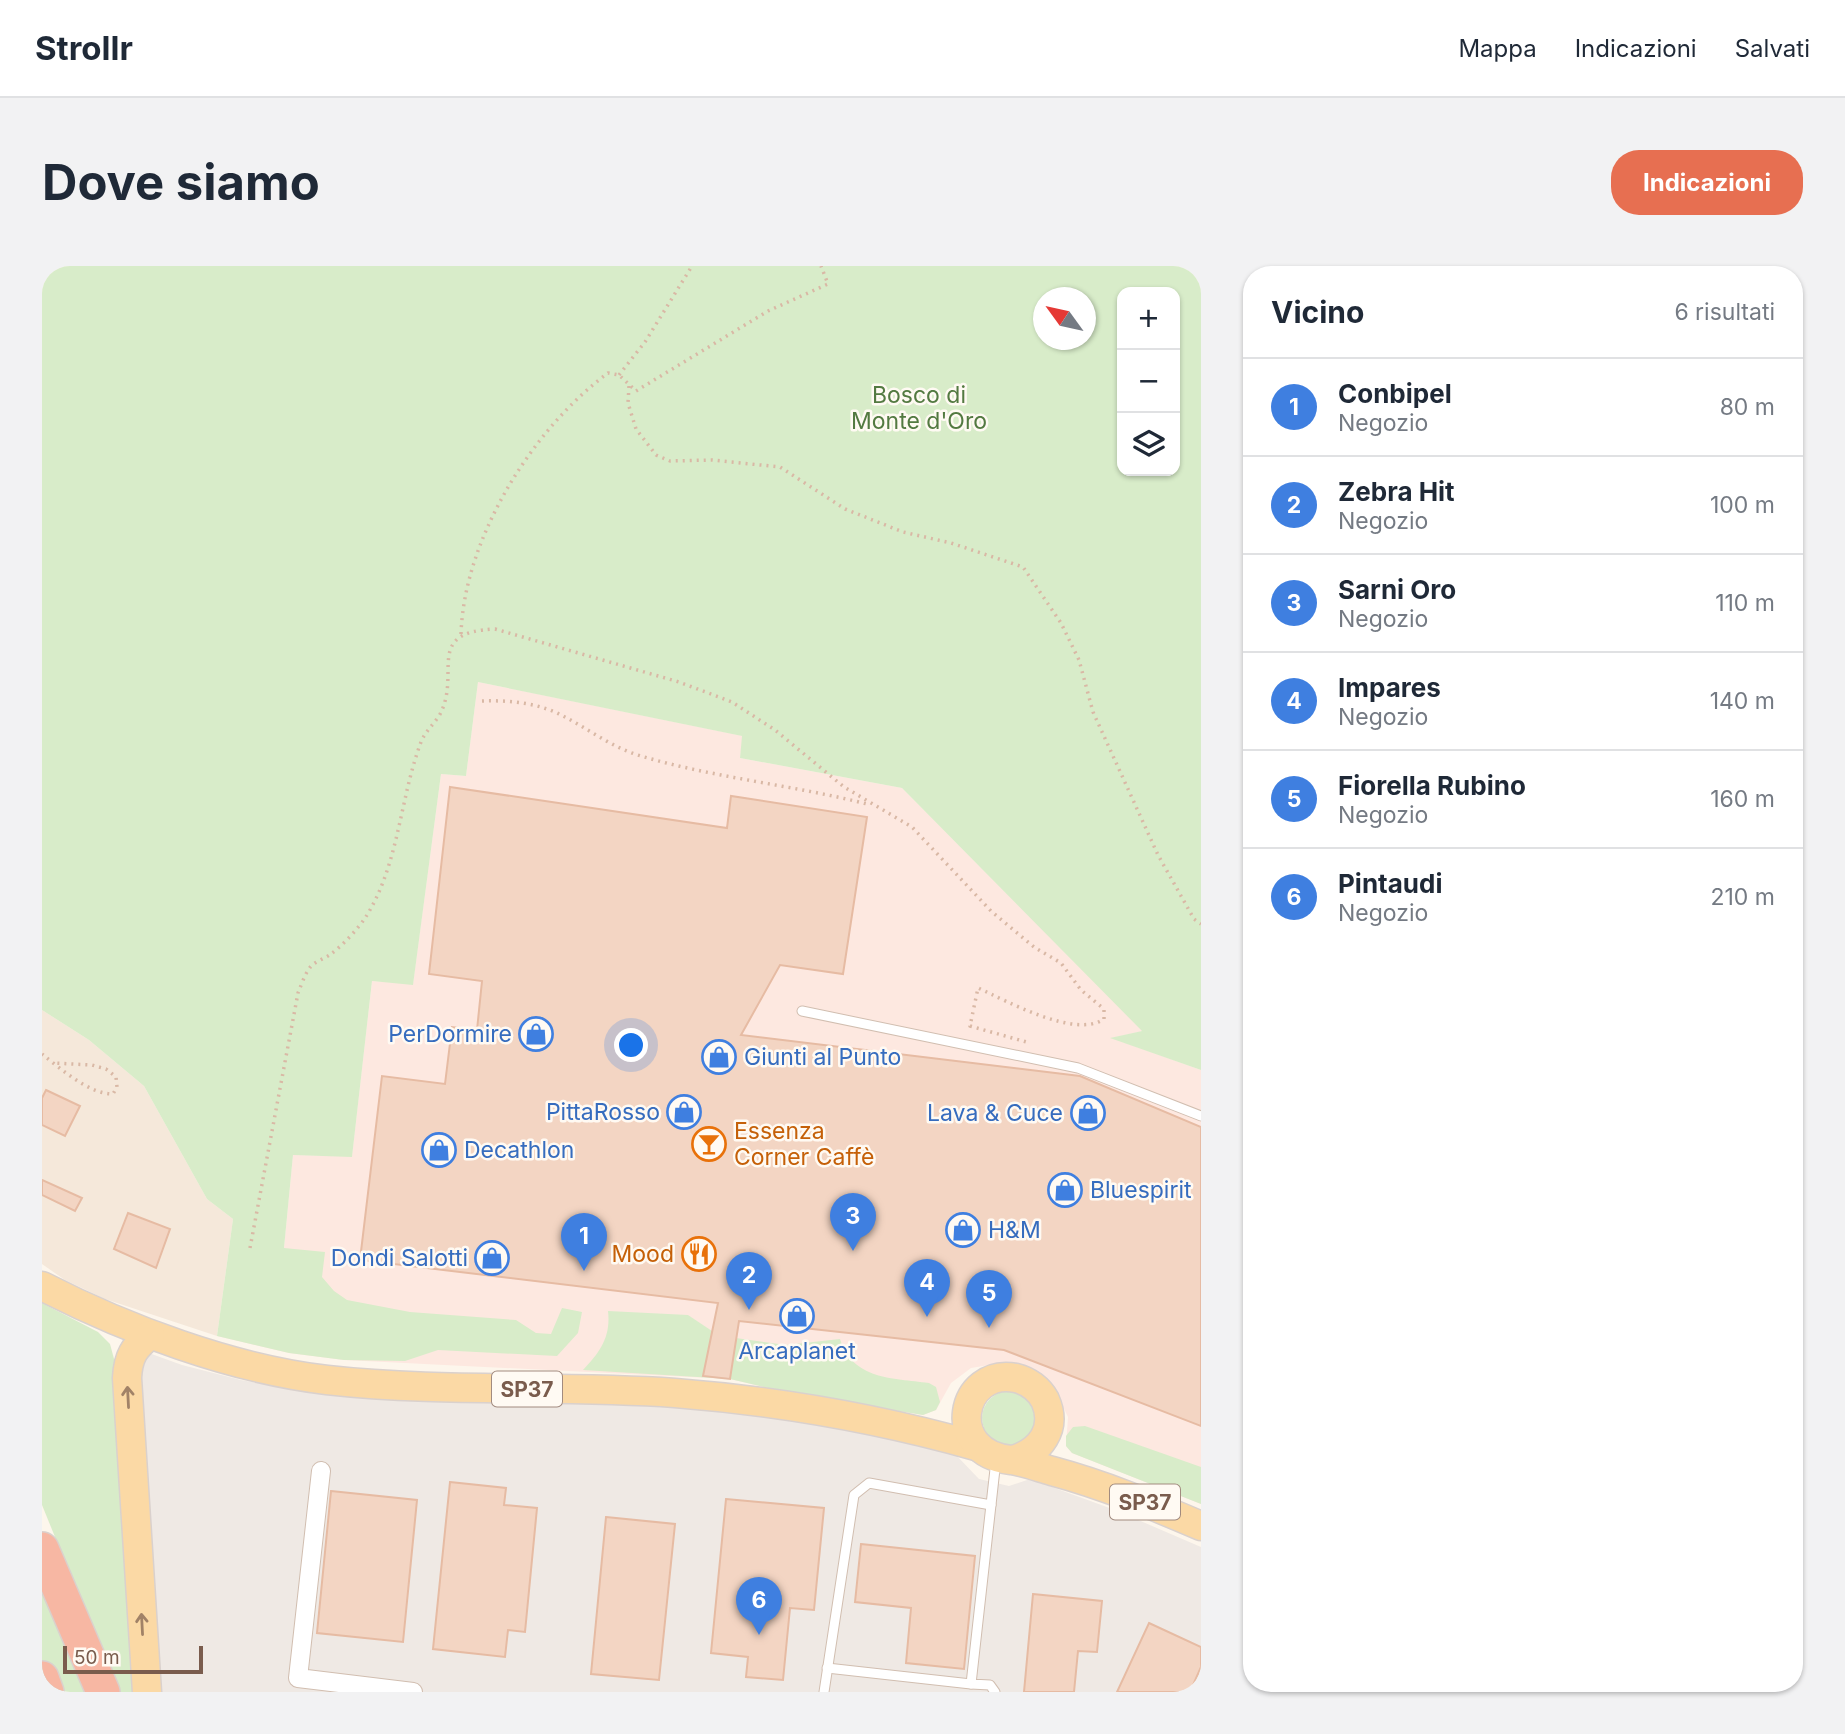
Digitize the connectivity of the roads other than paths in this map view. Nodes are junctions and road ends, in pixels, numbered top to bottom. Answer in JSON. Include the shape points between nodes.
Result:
{"nodes":[{"id":1,"x":802,"y":1011,"type":"dead end"},
{"id":2,"x":1201,"y":1116,"type":"edge"},
{"id":3,"x":42,"y":1286,"type":"edge"},
{"id":4,"x":150,"y":1335,"type":"junction"},
{"id":5,"x":967,"y":1408,"type":"junction"},
{"id":6,"x":907,"y":1426,"type":"junction"},
{"id":7,"x":1045,"y":1437,"type":"junction"},
{"id":8,"x":995,"y":1455,"type":"junction"},
{"id":9,"x":321,"y":1471,"type":"dead end"},
{"id":10,"x":1087,"y":1481,"type":"junction"},
{"id":11,"x":991,"y":1505,"type":"junction"},
{"id":12,"x":1201,"y":1526,"type":"edge"},
{"id":13,"x":42,"y":1549,"type":"edge"},
{"id":14,"x":828,"y":1668,"type":"junction"},
{"id":15,"x":42,"y":1678,"type":"edge"},
{"id":16,"x":971,"y":1684,"type":"junction"},
{"id":17,"x":47,"y":1692,"type":"edge"},
{"id":18,"x":103,"y":1692,"type":"edge"},
{"id":19,"x":147,"y":1692,"type":"edge"},
{"id":20,"x":413,"y":1692,"type":"edge"},
{"id":21,"x":824,"y":1692,"type":"edge"},
{"id":22,"x":995,"y":1692,"type":"edge"}],
"edges":[{"from":1,"to":2,"type":"lane","via":[[1078,1068]]},
{"from":3,"to":4,"type":"main road","number":"SP37"},
{"from":4,"to":6,"type":"main road","number":"SP37","via":[[324,1379],[671,1393],[755,1400]]},
{"from":19,"to":4,"type":"main road","one_way":true,"via":[[127,1378],[136,1345]]},
{"from":5,"to":6,"type":"main road","number":"SP37","via":[[942,1420]]},
{"from":5,"to":7,"type":"main road","number":"SP37","via":[[985,1383],[1009,1377],[1023,1380],[1044,1397],[1049,1424]]},
{"from":5,"to":8,"type":"main road","via":[[969,1434]]},
{"from":6,"to":8,"type":"main road","number":"SP37"},
{"from":7,"to":8,"type":"main road","via":[[1037,1448]]},
{"from":7,"to":10,"type":"main road","number":"SP37","via":[[1059,1460]]},
{"from":8,"to":10,"type":"main road","number":"SP37"},
{"from":8,"to":11,"type":"lane"},
{"from":9,"to":20,"type":"street","via":[[298,1678]]},
{"from":10,"to":12,"type":"main road","number":"SP37"},
{"from":11,"to":14,"type":"lane","via":[[869,1483],[854,1495]]},
{"from":11,"to":16,"type":"lane"},
{"from":13,"to":18,"type":"highway"},
{"from":14,"to":16,"type":"lane"},
{"from":14,"to":21,"type":"lane"},
{"from":15,"to":17,"type":"highway"},
{"from":16,"to":22,"type":"lane","via":[[990,1685]]}]}
